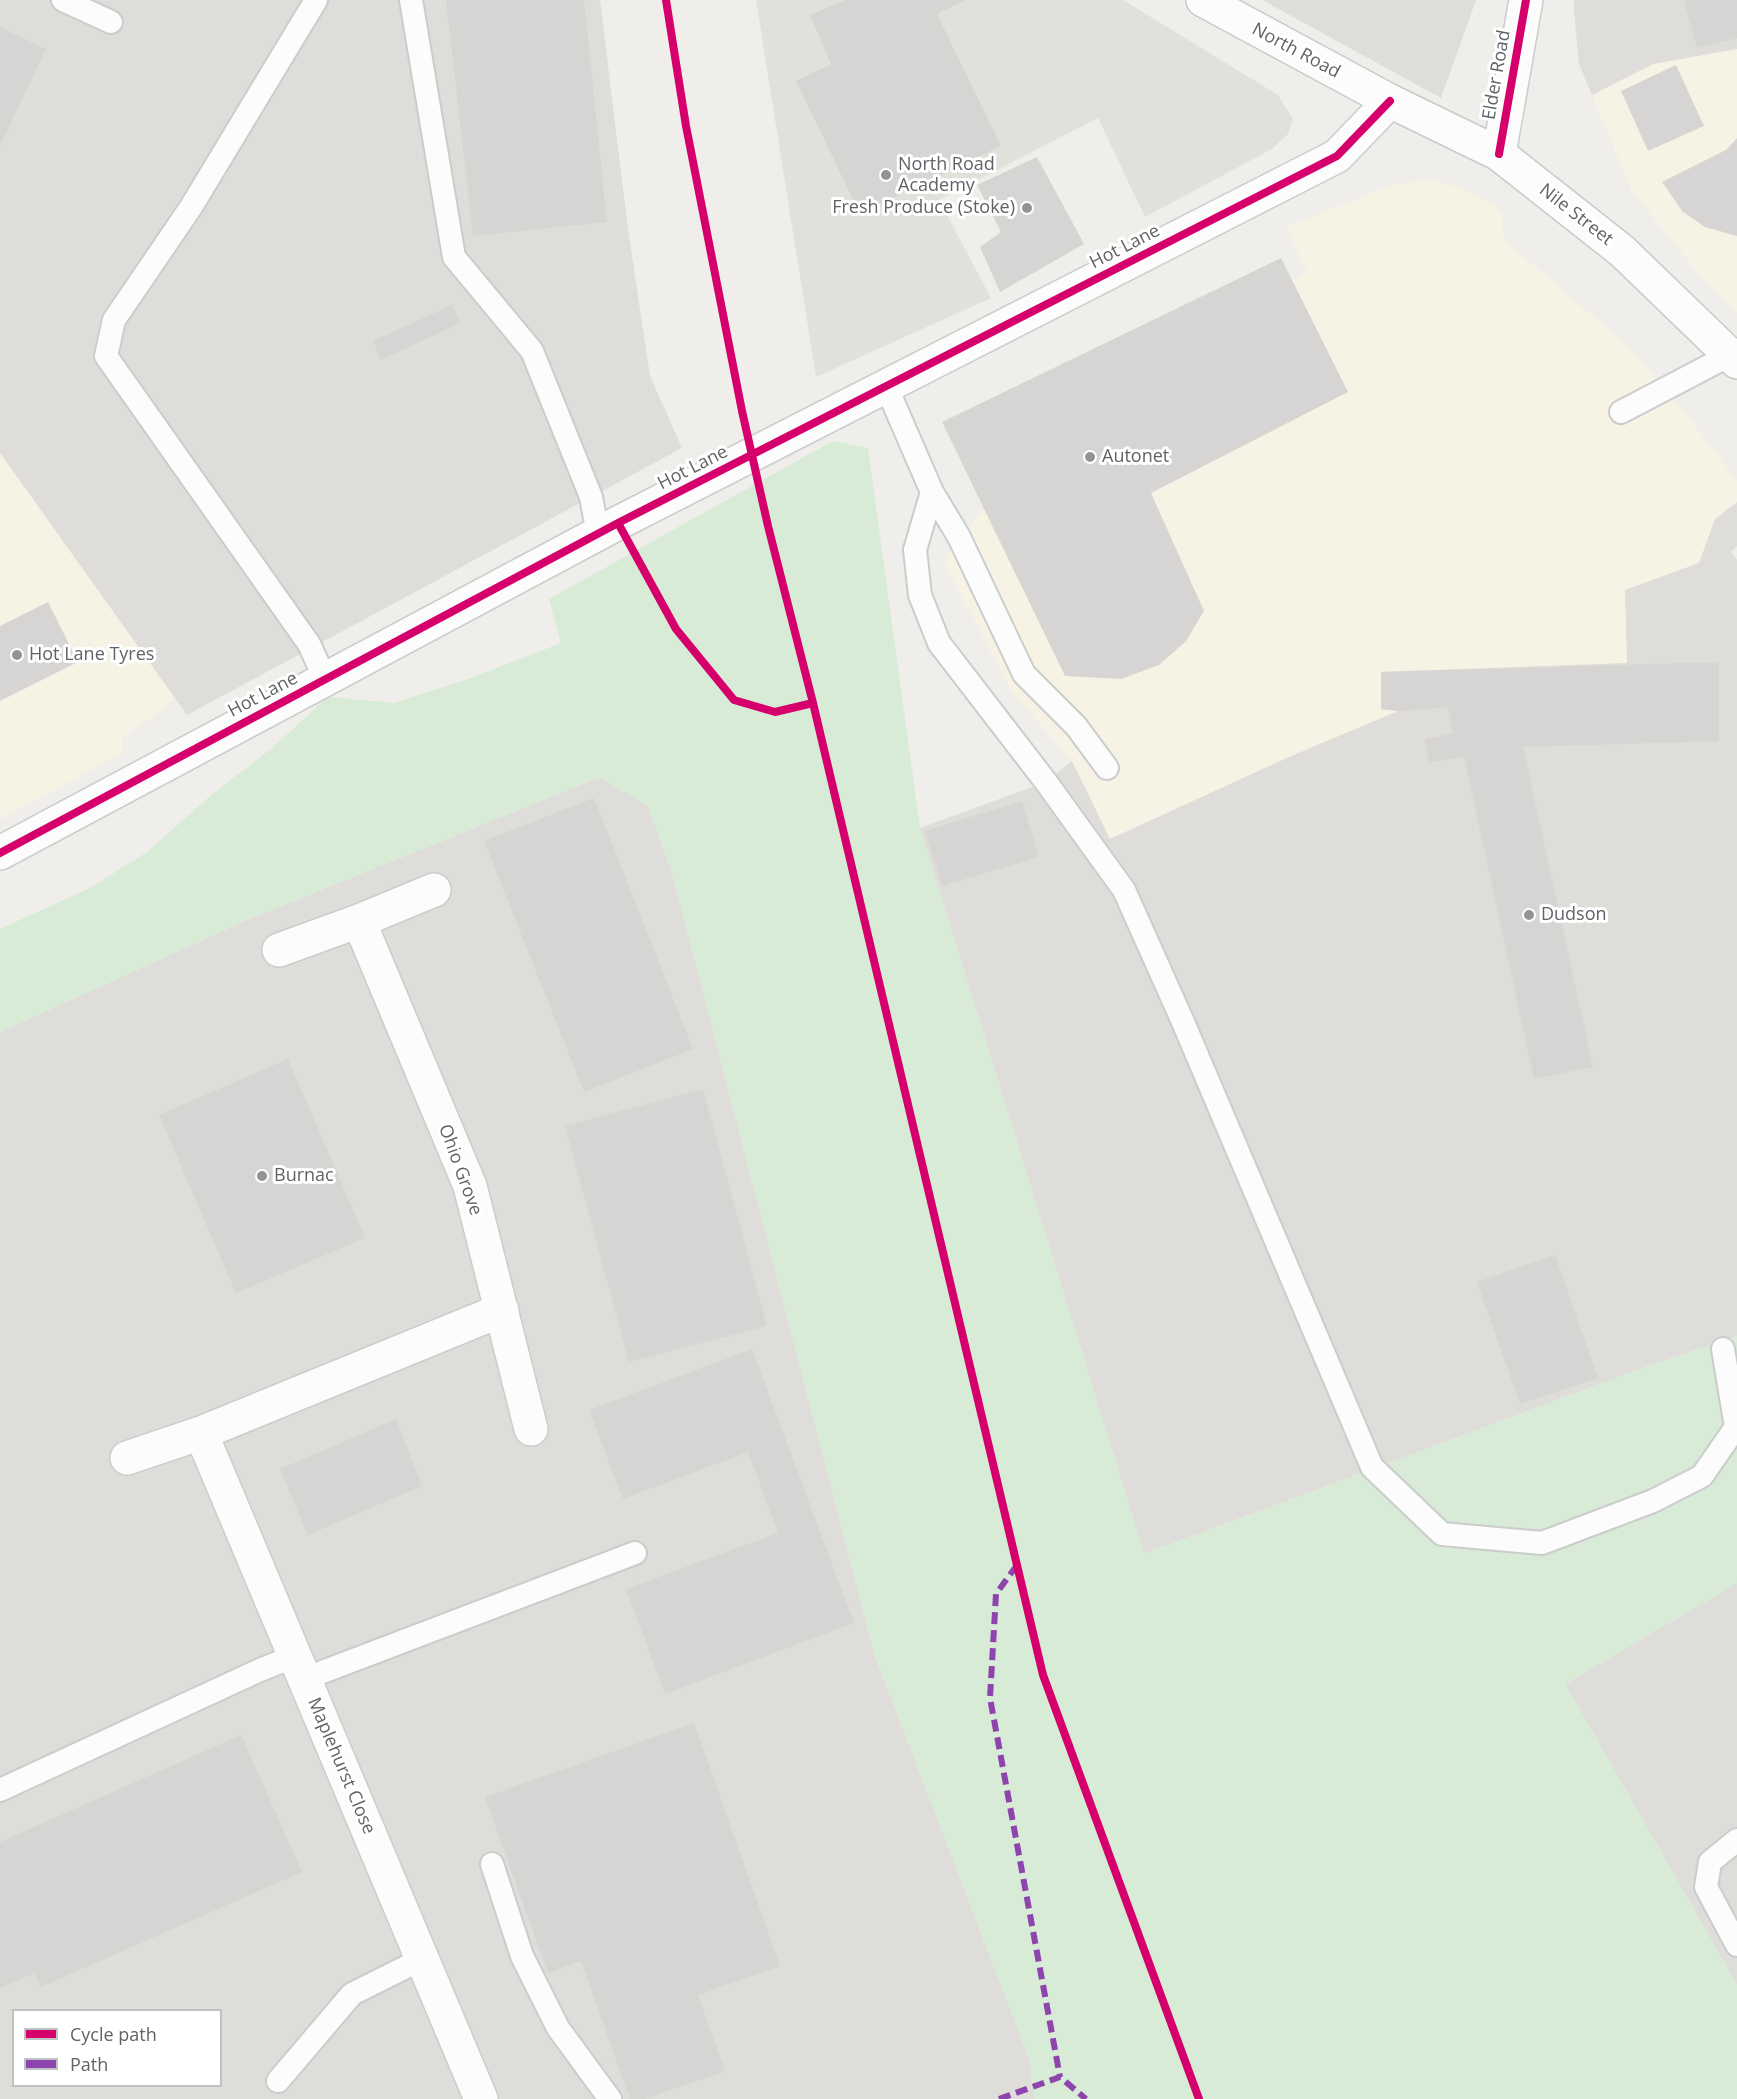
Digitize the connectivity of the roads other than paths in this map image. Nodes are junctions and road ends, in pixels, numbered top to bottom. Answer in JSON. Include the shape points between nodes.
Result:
{"nodes":[{"id":1,"x":63,"y":0,"type":"edge"},
{"id":2,"x":316,"y":0,"type":"edge"},
{"id":3,"x":411,"y":0,"type":"edge"},
{"id":4,"x":1203,"y":0,"type":"edge"},
{"id":5,"x":1526,"y":0,"type":"edge"},
{"id":6,"x":111,"y":22,"type":"dead end"},
{"id":7,"x":1390,"y":101,"type":"junction"},
{"id":8,"x":1499,"y":154,"type":"junction"},
{"id":9,"x":1734,"y":359,"type":"edge"},
{"id":10,"x":886,"y":386,"type":"junction"},
{"id":11,"x":1621,"y":412,"type":"dead end"},
{"id":12,"x":932,"y":492,"type":"junction"},
{"id":13,"x":598,"y":534,"type":"junction"},
{"id":14,"x":325,"y":679,"type":"junction"},
{"id":15,"x":1107,"y":768,"type":"dead end"},
{"id":16,"x":0,"y":853,"type":"edge"},
{"id":17,"x":434,"y":890,"type":"dead end"},
{"id":18,"x":359,"y":921,"type":"junction"},
{"id":19,"x":279,"y":950,"type":"dead end"},
{"id":20,"x":502,"y":1310,"type":"junction"},
{"id":21,"x":1723,"y":1349,"type":"dead end"},
{"id":22,"x":531,"y":1429,"type":"dead end"},
{"id":23,"x":201,"y":1433,"type":"junction"},
{"id":24,"x":127,"y":1458,"type":"dead end"},
{"id":25,"x":635,"y":1553,"type":"dead end"},
{"id":26,"x":300,"y":1667,"type":"junction"},
{"id":27,"x":0,"y":1790,"type":"edge"},
{"id":28,"x":1737,"y":1840,"type":"edge"},
{"id":29,"x":492,"y":1864,"type":"dead end"},
{"id":30,"x":1737,"y":1945,"type":"edge"},
{"id":31,"x":422,"y":1959,"type":"junction"},
{"id":32,"x":278,"y":2081,"type":"dead end"},
{"id":33,"x":481,"y":2099,"type":"edge"},
{"id":34,"x":610,"y":2099,"type":"edge"}],
"edges":[{"from":1,"to":6,"type":"lane"},
{"from":2,"to":14,"type":"lane","via":[[191,207],[114,320],[106,356],[309,644]]},
{"from":3,"to":13,"type":"lane","via":[[454,257],[532,351],[591,497]]},
{"from":4,"to":7,"type":"street","name":"North Road"},
{"from":5,"to":8,"type":"street","name":"Elder Road"},
{"from":7,"to":8,"type":"street","name":"Nile Street"},
{"from":7,"to":10,"type":"street","name":"Hot Lane","via":[[1337,156]]},
{"from":8,"to":9,"type":"street","name":"Nile Street","via":[[1622,251]]},
{"from":9,"to":11,"type":"lane"},
{"from":10,"to":12,"type":"lane"},
{"from":10,"to":13,"type":"street","name":"Hot Lane"},
{"from":12,"to":15,"type":"lane","via":[[1024,674],[1076,726]]},
{"from":12,"to":21,"type":"lane","via":[[915,550],[921,595],[939,643],[1047,782],[1124,890],[1372,1467],[1442,1534],[1542,1543],[1653,1501],[1702,1476],[1736,1426]]},
{"from":13,"to":14,"type":"street","name":"Hot Lane"},
{"from":14,"to":16,"type":"street","name":"Hot Lane"},
{"from":17,"to":18,"type":"street"},
{"from":18,"to":19,"type":"street"},
{"from":18,"to":20,"type":"street","name":"Ohio Grove","via":[[470,1186]]},
{"from":20,"to":22,"type":"street","name":"Ohio Grove"},
{"from":20,"to":23,"type":"street"},
{"from":23,"to":24,"type":"street"},
{"from":23,"to":26,"type":"street","name":"Maplehurst Close"},
{"from":25,"to":26,"type":"lane"},
{"from":26,"to":27,"type":"lane","via":[[260,1670]]},
{"from":26,"to":31,"type":"street","name":"Maplehurst Close"},
{"from":28,"to":30,"type":"lane","via":[[1710,1862],[1706,1887]]},
{"from":29,"to":34,"type":"lane","via":[[522,1956],[558,2028]]},
{"from":31,"to":32,"type":"lane","via":[[352,1994]]},
{"from":31,"to":33,"type":"street","name":"Maplehurst Close"}]}
